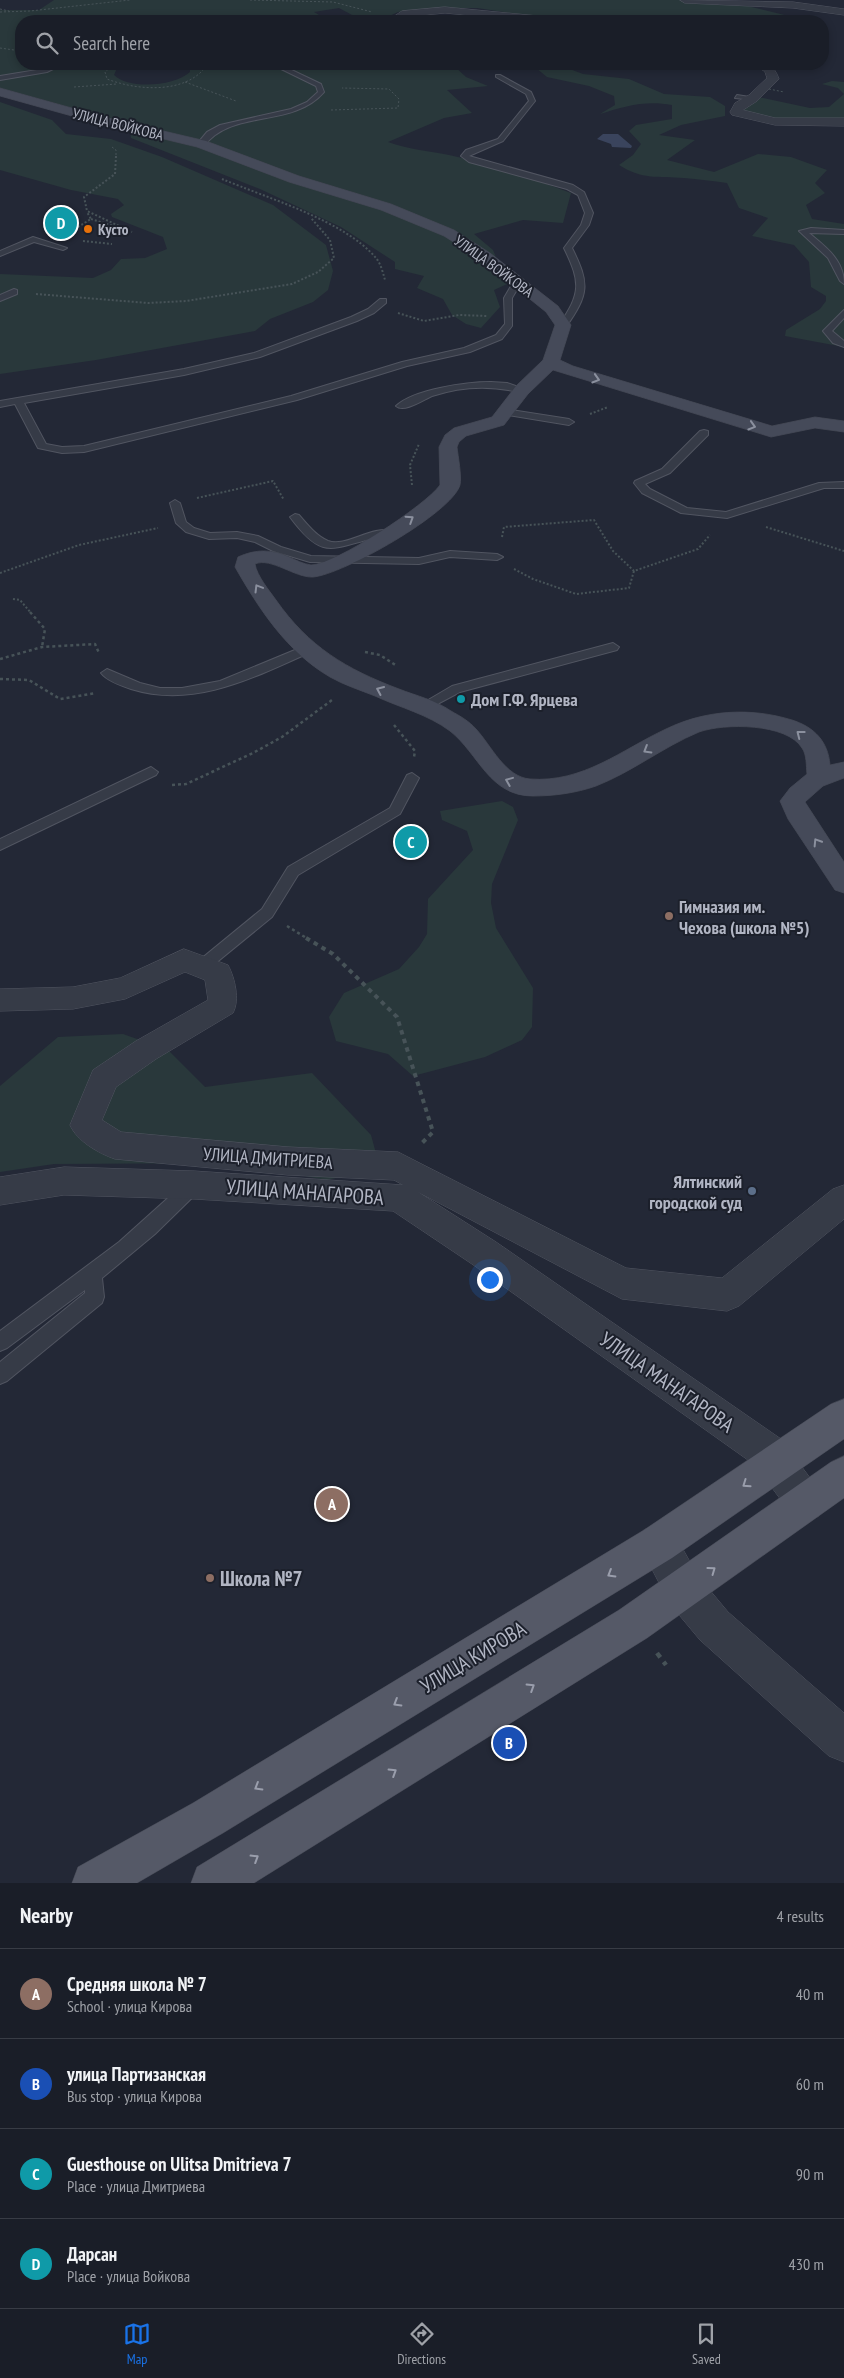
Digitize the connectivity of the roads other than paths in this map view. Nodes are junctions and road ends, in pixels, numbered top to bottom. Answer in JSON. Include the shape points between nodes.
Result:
{"nodes":[{"id":1,"x":685,"y":0,"type":"edge"},
{"id":2,"x":767,"y":2,"type":"edge"},
{"id":3,"x":844,"y":12,"type":"edge"},
{"id":4,"x":401,"y":15,"type":"edge"},
{"id":5,"x":496,"y":15,"type":"edge"},
{"id":6,"x":47,"y":70,"type":"edge"},
{"id":7,"x":287,"y":70,"type":"edge"},
{"id":8,"x":770,"y":70,"type":"edge"},
{"id":9,"x":498,"y":76,"type":"dead end"},
{"id":10,"x":0,"y":78,"type":"edge"},
{"id":11,"x":0,"y":92,"type":"edge"},
{"id":12,"x":844,"y":122,"type":"edge"},
{"id":13,"x":201,"y":144,"type":"junction"},
{"id":14,"x":844,"y":232,"type":"edge"},
{"id":15,"x":33,"y":239,"type":"junction"},
{"id":16,"x":8,"y":240,"type":"dead end"},
{"id":17,"x":63,"y":248,"type":"dead end"},
{"id":18,"x":0,"y":254,"type":"edge"},
{"id":19,"x":518,"y":281,"type":"junction"},
{"id":20,"x":844,"y":281,"type":"edge"},
{"id":21,"x":14,"y":292,"type":"road end"},
{"id":22,"x":0,"y":298,"type":"edge"},
{"id":23,"x":379,"y":304,"type":"road end"},
{"id":24,"x":844,"y":313,"type":"edge"},
{"id":25,"x":562,"y":326,"type":"junction"},
{"id":26,"x":844,"y":344,"type":"edge"},
{"id":27,"x":551,"y":362,"type":"junction"},
{"id":28,"x":522,"y":390,"type":"junction"},
{"id":29,"x":19,"y":402,"type":"junction"},
{"id":30,"x":0,"y":404,"type":"edge"},
{"id":31,"x":401,"y":406,"type":"dead end"},
{"id":32,"x":505,"y":412,"type":"junction"},
{"id":33,"x":569,"y":422,"type":"dead end"},
{"id":34,"x":844,"y":427,"type":"edge"},
{"id":35,"x":704,"y":433,"type":"dead end"},
{"id":36,"x":844,"y":485,"type":"edge"},
{"id":37,"x":175,"y":503,"type":"road end"},
{"id":38,"x":295,"y":517,"type":"road end"},
{"id":39,"x":389,"y":533,"type":"junction"},
{"id":40,"x":497,"y":557,"type":"dead end"},
{"id":41,"x":346,"y":560,"type":"junction"},
{"id":42,"x":613,"y":647,"type":"dead end"},
{"id":43,"x":306,"y":649,"type":"junction"},
{"id":44,"x":107,"y":673,"type":"road end"},
{"id":45,"x":424,"y":706,"type":"junction"},
{"id":46,"x":844,"y":770,"type":"edge"},
{"id":47,"x":151,"y":772,"type":"road end"},
{"id":48,"x":819,"y":776,"type":"junction"},
{"id":49,"x":412,"y":778,"type":"road end"},
{"id":50,"x":0,"y":845,"type":"edge"},
{"id":51,"x":844,"y":883,"type":"edge"},
{"id":52,"x":201,"y":967,"type":"junction"},
{"id":53,"x":0,"y":1000,"type":"edge"},
{"id":54,"x":194,"y":1185,"type":"junction"},
{"id":55,"x":0,"y":1191,"type":"edge"},
{"id":56,"x":844,"y":1199,"type":"edge"},
{"id":57,"x":92,"y":1274,"type":"junction"},
{"id":58,"x":0,"y":1342,"type":"edge"},
{"id":59,"x":0,"y":1374,"type":"edge"},
{"id":60,"x":844,"y":1417,"type":"edge"},
{"id":61,"x":776,"y":1462,"type":"junction"},
{"id":62,"x":844,"y":1475,"type":"edge"},
{"id":63,"x":806,"y":1503,"type":"junction"},
{"id":64,"x":658,"y":1544,"type":"junction"},
{"id":65,"x":684,"y":1590,"type":"junction"},
{"id":66,"x":844,"y":1741,"type":"edge"},
{"id":67,"x":94,"y":1883,"type":"edge"},
{"id":68,"x":214,"y":1883,"type":"edge"}],
"edges":[{"from":1,"to":2,"type":"street"},
{"from":2,"to":3,"type":"street"},
{"from":4,"to":5,"type":"street","via":[[445,10]]},
{"from":6,"to":10,"type":"lane"},
{"from":7,"to":13,"type":"lane","via":[[319,85],[317,98],[290,113],[218,128],[205,135]]},
{"from":8,"to":12,"type":"street","via":[[772,78],[736,112],[748,118],[765,120]]},
{"from":9,"to":25,"type":"lane","via":[[529,93],[532,101],[501,140],[466,156],[570,187],[581,194],[589,214],[568,248],[581,272],[583,290]]},
{"from":11,"to":13,"type":"street","name":"УЛИЦА ВОЙКОВА"},
{"from":13,"to":19,"type":"street","name":"УЛИЦА ВОЙКОВА","via":[[294,179],[386,207],[449,234]]},
{"from":14,"to":20,"type":"lane","via":[[803,231],[832,257]]},
{"from":15,"to":16,"type":"lane"},
{"from":15,"to":17,"type":"lane"},
{"from":15,"to":18,"type":"lane"},
{"from":19,"to":25,"type":"street","name":"УЛИЦА ВОЙКОВА","via":[[552,309]]},
{"from":19,"to":29,"type":"lane","via":[[508,298],[509,324],[499,337],[467,350],[405,364],[275,403],[84,449],[62,450],[42,446]]},
{"from":21,"to":22,"type":"lane"},
{"from":23,"to":29,"type":"lane","via":[[326,331],[257,355],[184,372]]},
{"from":24,"to":26,"type":"lane","via":[[827,331]]},
{"from":25,"to":27,"type":"street"},
{"from":27,"to":28,"type":"street"},
{"from":27,"to":34,"type":"street","one_way":true,"via":[[567,370],[771,432],[794,429],[815,421]]},
{"from":28,"to":31,"type":"lane","via":[[498,384],[460,386]]},
{"from":28,"to":32,"type":"street"},
{"from":29,"to":30,"type":"lane"},
{"from":32,"to":33,"type":"lane"},
{"from":39,"to":32,"type":"street","one_way":true,"via":[[442,497],[450,485],[448,447],[451,438],[468,429],[495,423]]},
{"from":35,"to":36,"type":"lane","via":[[666,471],[639,484],[646,492],[684,511],[727,516],[823,485]]},
{"from":37,"to":41,"type":"lane","via":[[181,523],[190,530],[209,536],[237,535],[258,539],[277,549],[310,558]]},
{"from":38,"to":39,"type":"lane","via":[[328,545],[339,545],[380,532]]},
{"from":39,"to":41,"type":"street"},
{"from":40,"to":41,"type":"lane","via":[[450,554],[419,561]]},
{"from":43,"to":41,"type":"street","one_way":true,"via":[[271,610],[245,567],[245,561],[253,556],[270,556],[292,567],[314,571]]},
{"from":42,"to":45,"type":"lane","via":[[456,689]]},
{"from":43,"to":44,"type":"lane","via":[[208,689],[183,693],[138,687]]},
{"from":45,"to":43,"type":"street","one_way":true,"via":[[336,670]]},
{"from":48,"to":45,"type":"street","one_way":true,"via":[[814,746],[797,730],[763,720],[746,720],[695,726],[588,781],[557,788],[526,787],[501,777],[459,727]]},
{"from":46,"to":48,"type":"street"},
{"from":47,"to":50,"type":"lane"},
{"from":51,"to":48,"type":"street","one_way":true,"via":[[792,801]]},
{"from":49,"to":52,"type":"lane","via":[[395,811],[293,871],[267,913]]},
{"from":52,"to":53,"type":"street","name":"УЛИЦА ДМИТРИЕВА","via":[[184,960],[124,988],[73,998]]},
{"from":52,"to":56,"type":"street","name":"УЛИЦА ДМИТРИЕВА","via":[[218,973],[223,1004],[104,1079],[85,1125],[115,1145],[288,1161],[398,1166],[622,1283],[726,1295]]},
{"from":54,"to":55,"type":"street","name":"УЛИЦА МАНАГАРОВА","via":[[64,1181]]},
{"from":54,"to":57,"type":"lane"},
{"from":54,"to":61,"type":"street","name":"УЛИЦА МАНАГАРОВА","via":[[398,1197],[484,1253],[768,1452]]},
{"from":57,"to":58,"type":"lane"},
{"from":57,"to":59,"type":"lane","via":[[95,1297]]},
{"from":60,"to":61,"type":"main road","name":"УЛИЦА КИРОВА"},
{"from":61,"to":63,"type":"street","name":"УЛИЦА МАНАГАРОВА"},
{"from":61,"to":64,"type":"main road","name":"УЛИЦА КИРОВА","one_way":true},
{"from":62,"to":63,"type":"main road"},
{"from":65,"to":63,"type":"main road","one_way":true},
{"from":64,"to":65,"type":"street"},
{"from":64,"to":67,"type":"main road","name":"УЛИЦА КИРОВА","one_way":true,"via":[[208,1818]]},
{"from":65,"to":66,"type":"street","via":[[714,1626]]},
{"from":68,"to":65,"type":"main road","one_way":true}]}
